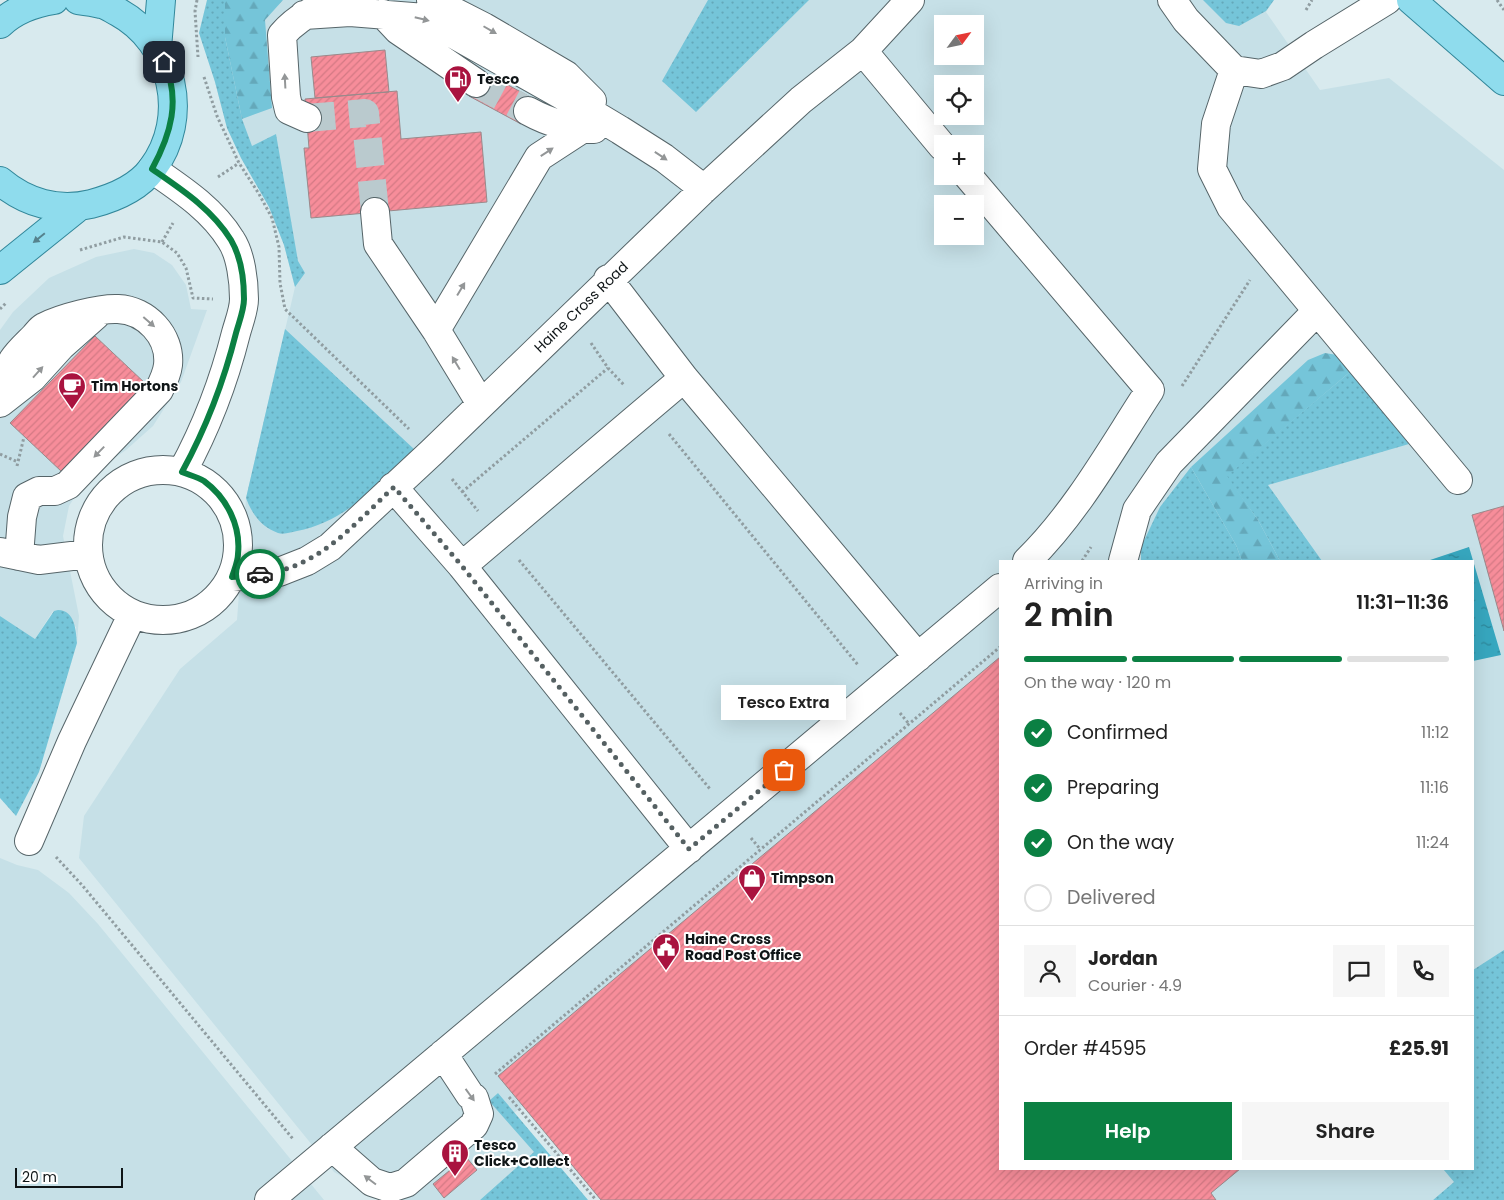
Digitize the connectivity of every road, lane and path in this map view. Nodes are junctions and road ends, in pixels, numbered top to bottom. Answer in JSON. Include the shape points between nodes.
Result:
{"nodes":[{"id":1,"x":54,"y":0,"type":"edge"},
{"id":2,"x":78,"y":0,"type":"edge"},
{"id":3,"x":161,"y":0,"type":"edge"},
{"id":4,"x":197,"y":0,"type":"edge"},
{"id":5,"x":337,"y":0,"type":"edge"},
{"id":6,"x":431,"y":0,"type":"edge"},
{"id":7,"x":910,"y":0,"type":"edge"},
{"id":8,"x":1172,"y":0,"type":"edge"},
{"id":9,"x":1387,"y":0,"type":"edge"},
{"id":10,"x":1411,"y":0,"type":"edge"},
{"id":11,"x":1497,"y":0,"type":"edge"},
{"id":12,"x":1504,"y":10,"type":"edge"},
{"id":13,"x":384,"y":14,"type":"junction"},
{"id":14,"x":304,"y":15,"type":"junction"},
{"id":15,"x":7,"y":16,"type":"edge"},
{"id":16,"x":157,"y":48,"type":"junction"},
{"id":17,"x":863,"y":51,"type":"junction"},
{"id":18,"x":198,"y":59,"type":"dead end"},
{"id":19,"x":1234,"y":70,"type":"junction"},
{"id":20,"x":203,"y":74,"type":"dead end"},
{"id":21,"x":1504,"y":81,"type":"edge"},
{"id":22,"x":476,"y":83,"type":"tunnel mouth"},
{"id":23,"x":528,"y":111,"type":"tunnel mouth"},
{"id":24,"x":307,"y":118,"type":"tunnel mouth"},
{"id":25,"x":582,"y":129,"type":"junction"},
{"id":26,"x":620,"y":130,"type":"junction"},
{"id":27,"x":934,"y":136,"type":"edge"},
{"id":28,"x":152,"y":169,"type":"junction"},
{"id":29,"x":0,"y":181,"type":"edge"},
{"id":30,"x":976,"y":185,"type":"edge"},
{"id":31,"x":704,"y":189,"type":"junction"},
{"id":32,"x":77,"y":208,"type":"junction"},
{"id":33,"x":375,"y":212,"type":"tunnel mouth"},
{"id":34,"x":73,"y":252,"type":"dead end"},
{"id":35,"x":0,"y":270,"type":"edge"},
{"id":36,"x":608,"y":279,"type":"junction"},
{"id":37,"x":13,"y":296,"type":"dead end"},
{"id":38,"x":193,"y":298,"type":"dead end"},
{"id":39,"x":0,"y":309,"type":"edge"},
{"id":40,"x":104,"y":310,"type":"junction"},
{"id":41,"x":1317,"y":311,"type":"junction"},
{"id":42,"x":573,"y":315,"type":"junction"},
{"id":43,"x":436,"y":330,"type":"junction"},
{"id":44,"x":608,"y":368,"type":"junction"},
{"id":45,"x":684,"y":378,"type":"junction"},
{"id":46,"x":0,"y":387,"type":"edge"},
{"id":47,"x":0,"y":403,"type":"edge"},
{"id":48,"x":481,"y":404,"type":"junction"},
{"id":49,"x":648,"y":408,"type":"junction"},
{"id":50,"x":432,"y":452,"type":"junction"},
{"id":51,"x":0,"y":454,"type":"edge"},
{"id":52,"x":18,"y":462,"type":"dead end"},
{"id":53,"x":182,"y":472,"type":"junction"},
{"id":54,"x":1458,"y":480,"type":"dead end"},
{"id":55,"x":394,"y":487,"type":"junction"},
{"id":56,"x":462,"y":492,"type":"junction"},
{"id":57,"x":498,"y":535,"type":"junction"},
{"id":58,"x":10,"y":554,"type":"edge"},
{"id":59,"x":88,"y":554,"type":"junction"},
{"id":60,"x":1028,"y":560,"type":"edge"},
{"id":61,"x":1123,"y":560,"type":"edge"},
{"id":62,"x":462,"y":566,"type":"junction"},
{"id":63,"x":232,"y":577,"type":"junction"},
{"id":64,"x":999,"y":589,"type":"edge"},
{"id":65,"x":132,"y":614,"type":"junction"},
{"id":66,"x":999,"y":648,"type":"edge"},
{"id":67,"x":918,"y":658,"type":"junction"},
{"id":68,"x":878,"y":691,"type":"junction"},
{"id":69,"x":731,"y":814,"type":"junction"},
{"id":70,"x":29,"y":841,"type":"dead end"},
{"id":71,"x":689,"y":849,"type":"junction"},
{"id":72,"x":760,"y":849,"type":"junction"},
{"id":73,"x":55,"y":856,"type":"dead end"},
{"id":74,"x":443,"y":1054,"type":"junction"},
{"id":75,"x":470,"y":1095,"type":"junction"},
{"id":76,"x":508,"y":1096,"type":"dead end"},
{"id":77,"x":297,"y":1145,"type":"dead end"},
{"id":78,"x":332,"y":1147,"type":"junction"},
{"id":79,"x":269,"y":1200,"type":"edge"},
{"id":80,"x":596,"y":1200,"type":"edge"}],
"edges":[{"from":1,"to":15,"type":"main road"},
{"from":2,"to":16,"type":"main road","via":[[102,4],[132,20]]},
{"from":3,"to":16,"type":"main road"},
{"from":4,"to":18,"type":"path"},
{"from":5,"to":14,"type":"street"},
{"from":6,"to":26,"type":"street","one_way":true,"via":[[484,26],[566,75]]},
{"from":7,"to":17,"type":"street","name":"Haine Cross Road"},
{"from":8,"to":19,"type":"street","via":[[1186,20]]},
{"from":9,"to":19,"type":"street","via":[[1283,66],[1261,74]]},
{"from":10,"to":21,"type":"main road"},
{"from":11,"to":12,"type":"path"},
{"from":13,"to":14,"type":"street"},
{"from":13,"to":22,"type":"street","via":[[398,30]]},
{"from":13,"to":26,"type":"street","one_way":true,"via":[[425,18]]},
{"from":24,"to":14,"type":"street","one_way":true,"via":[[289,110],[282,35]]},
{"from":16,"to":28,"type":"main road","via":[[170,76],[173,105],[169,131]]},
{"from":17,"to":27,"type":"street"},
{"from":17,"to":31,"type":"street","name":"Haine Cross Road","via":[[801,100]]},
{"from":19,"to":41,"type":"street","via":[[1216,124],[1212,169],[1231,207]]},
{"from":20,"to":50,"type":"path","via":[[217,116],[272,218],[279,247],[280,284],[285,308]]},
{"from":23,"to":25,"type":"street","via":[[544,120]]},
{"from":25,"to":26,"type":"street"},
{"from":43,"to":25,"type":"street","one_way":true,"via":[[539,157]]},
{"from":26,"to":31,"type":"street","one_way":true},
{"from":28,"to":32,"type":"main road","via":[[119,195]]},
{"from":28,"to":53,"type":"street","via":[[190,195],[218,222],[232,242],[242,272],[244,301],[227,368],[196,447]]},
{"from":29,"to":32,"type":"main road","via":[[35,202]]},
{"from":30,"to":60,"type":"street","via":[[1150,390],[1067,515],[1047,542]]},
{"from":31,"to":36,"type":"street","name":"Haine Cross Road"},
{"from":32,"to":35,"type":"main road","one_way":true},
{"from":33,"to":43,"type":"street","via":[[378,244]]},
{"from":34,"to":38,"type":"path","via":[[124,237],[162,242],[177,253],[186,268]]},
{"from":36,"to":42,"type":"street","name":"Haine Cross Road"},
{"from":36,"to":45,"type":"street"},
{"from":37,"to":39,"type":"path"},
{"from":40,"to":46,"type":"street","via":[[43,327],[14,359]]},
{"from":47,"to":40,"type":"street","one_way":true,"via":[[32,378],[83,325]]},
{"from":40,"to":58,"type":"street","one_way":true,"via":[[131,310],[143,316],[162,336],[168,364],[160,390],[68,484],[56,491],[39,491],[27,497]]},
{"from":41,"to":54,"type":"street"},
{"from":41,"to":61,"type":"street","via":[[1169,463],[1137,510]]},
{"from":42,"to":44,"type":"path"},
{"from":42,"to":48,"type":"street","name":"Haine Cross Road"},
{"from":48,"to":43,"type":"street","one_way":true},
{"from":44,"to":49,"type":"path"},
{"from":44,"to":56,"type":"path"},
{"from":45,"to":49,"type":"street"},
{"from":45,"to":67,"type":"street"},
{"from":48,"to":50,"type":"street","name":"Haine Cross Road"},
{"from":49,"to":57,"type":"street"},
{"from":49,"to":68,"type":"path"},
{"from":50,"to":55,"type":"street","name":"Haine Cross Road"},
{"from":50,"to":56,"type":"path"},
{"from":51,"to":52,"type":"path"},
{"from":53,"to":59,"type":"street","via":[[160,469],[116,485],[99,505],[89,529]]},
{"from":53,"to":63,"type":"street","via":[[202,480],[220,495],[231,513],[238,534],[238,556]]},
{"from":55,"to":62,"type":"street"},
{"from":55,"to":63,"type":"street","name":"Haine Cross Road","via":[[330,547],[307,561],[278,572]]},
{"from":56,"to":57,"type":"path"},
{"from":57,"to":62,"type":"street"},
{"from":57,"to":69,"type":"path"},
{"from":58,"to":59,"type":"street","via":[[39,560]]},
{"from":59,"to":65,"type":"street","via":[[95,579],[111,600]]},
{"from":62,"to":71,"type":"street"},
{"from":63,"to":65,"type":"street","via":[[222,593],[207,607],[190,616],[171,621],[151,620]]},
{"from":64,"to":67,"type":"street"},
{"from":65,"to":70,"type":"street"},
{"from":66,"to":72,"type":"path"},
{"from":67,"to":68,"type":"street"},
{"from":68,"to":69,"type":"street"},
{"from":69,"to":71,"type":"street"},
{"from":69,"to":72,"type":"path"},
{"from":71,"to":74,"type":"street"},
{"from":72,"to":75,"type":"path"},
{"from":73,"to":77,"type":"path"},
{"from":74,"to":75,"type":"street","one_way":true},
{"from":74,"to":78,"type":"street"},
{"from":75,"to":78,"type":"street","one_way":true,"via":[[479,1114],[474,1126],[406,1182],[390,1188],[376,1185]]},
{"from":76,"to":80,"type":"path"},
{"from":78,"to":79,"type":"street"}]}
